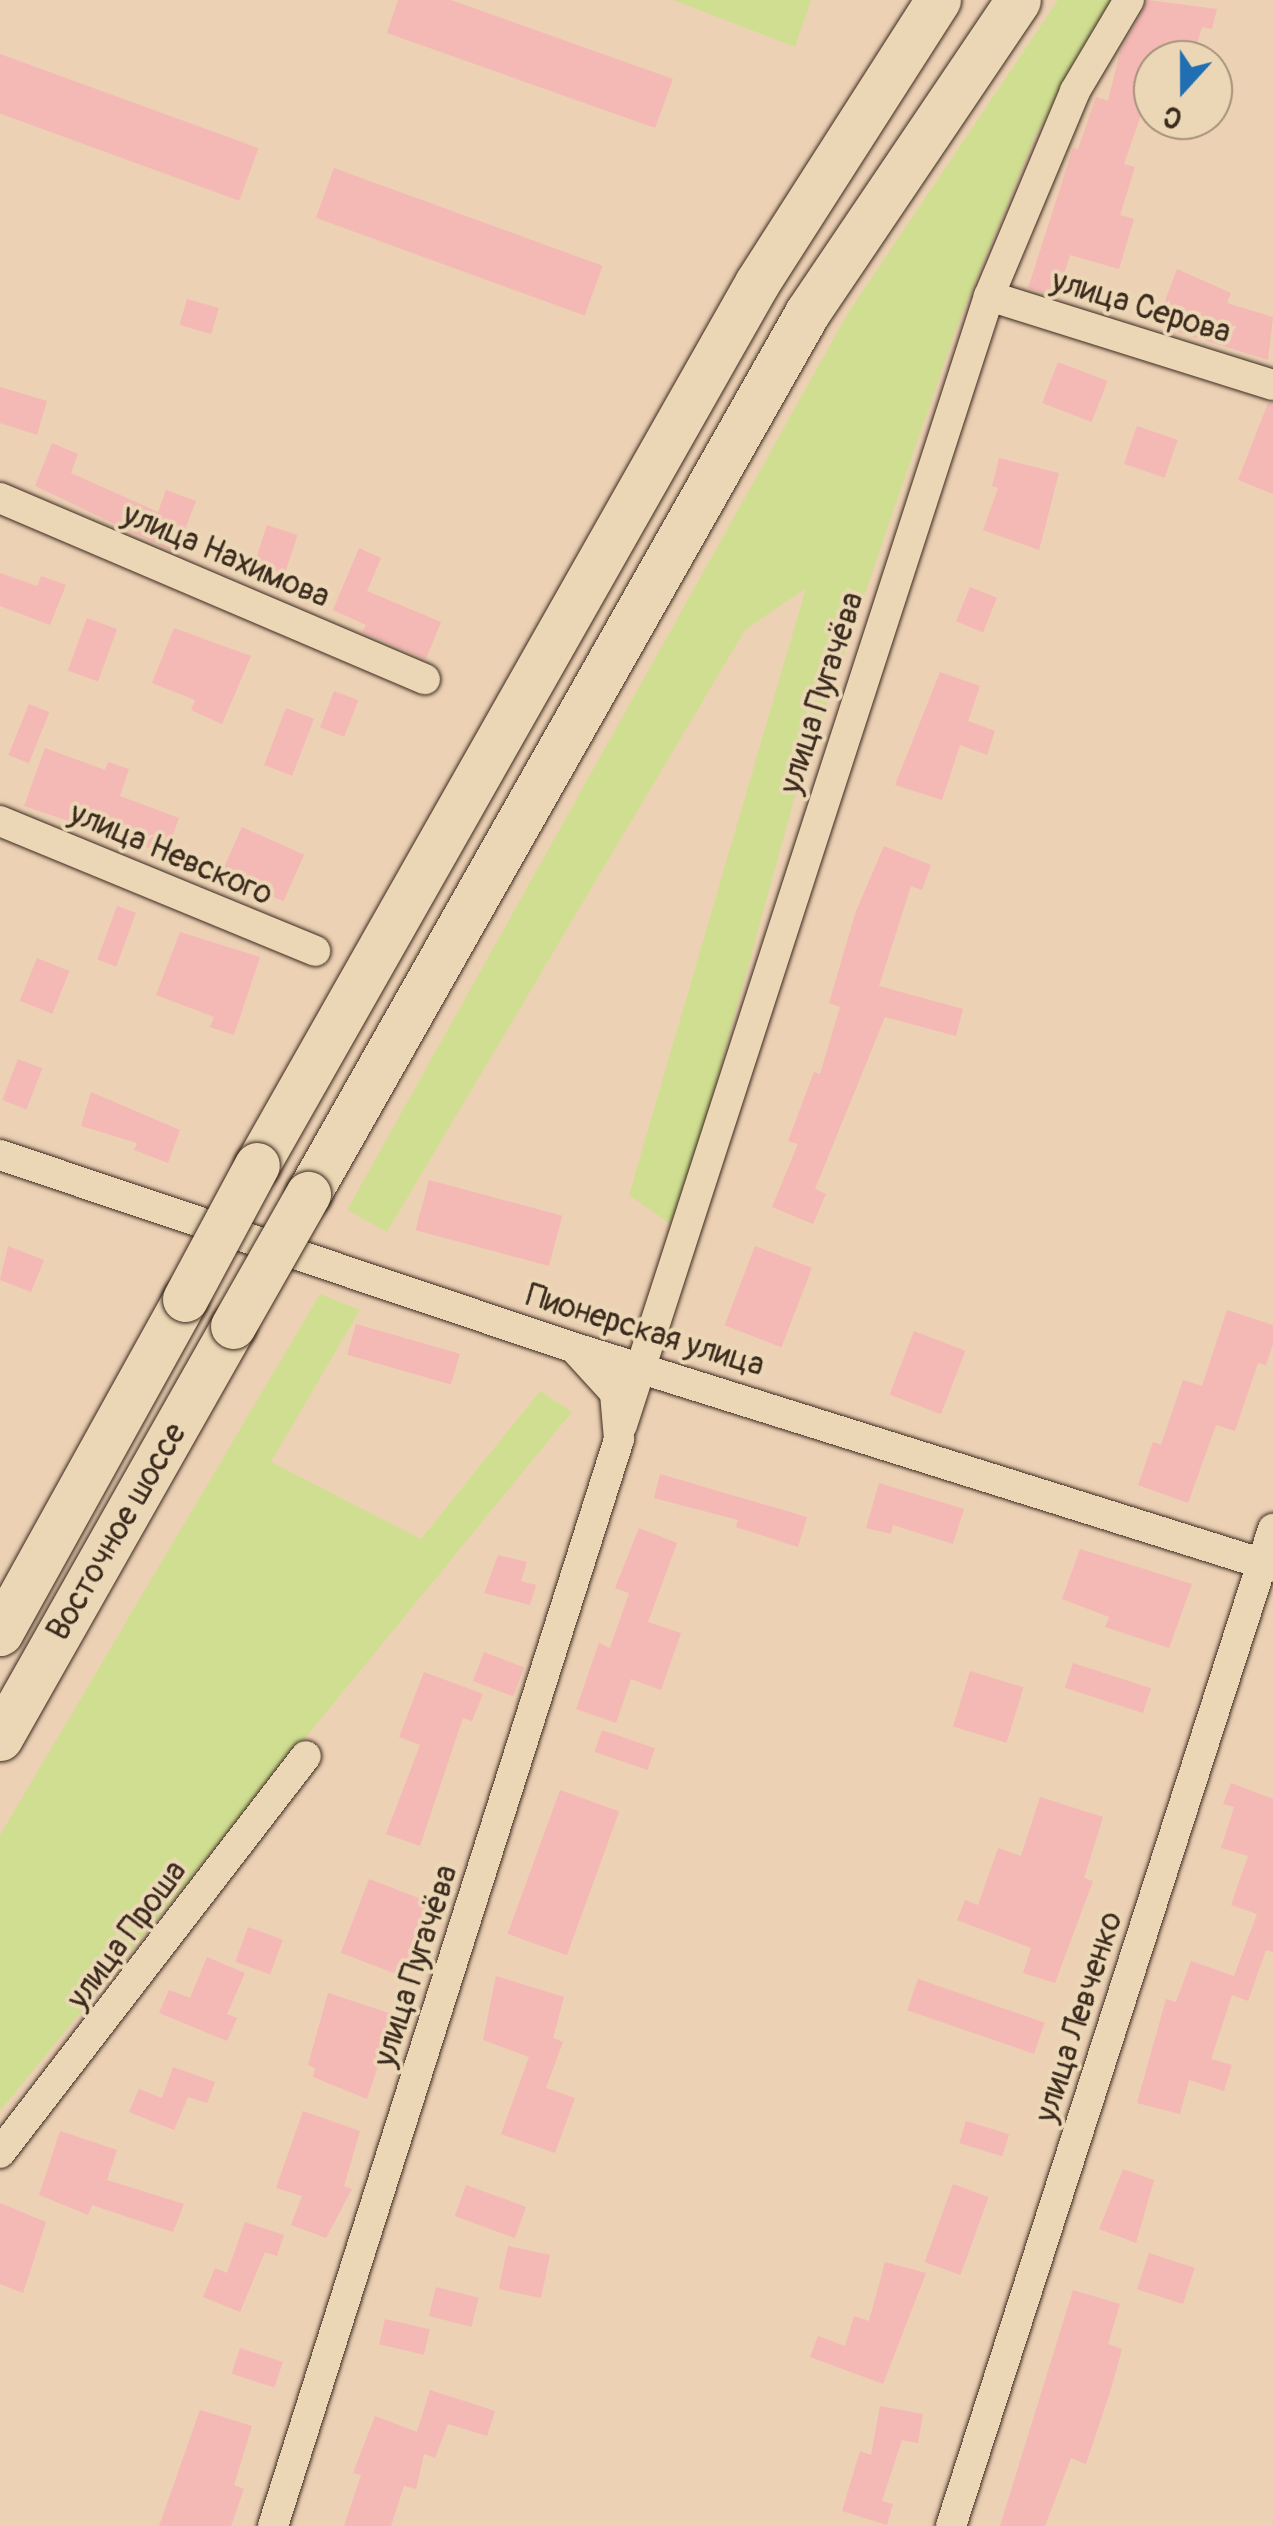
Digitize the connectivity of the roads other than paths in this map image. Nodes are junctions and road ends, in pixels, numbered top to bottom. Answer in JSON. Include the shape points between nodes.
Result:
{"nodes":[{"id":1,"x":938,"y":0,"type":"edge"},
{"id":2,"x":1018,"y":0,"type":"edge"},
{"id":3,"x":1129,"y":0,"type":"edge"},
{"id":4,"x":757,"y":283,"type":"junction"},
{"id":5,"x":989,"y":296,"type":"junction"},
{"id":6,"x":807,"y":312,"type":"junction"},
{"id":7,"x":1273,"y":385,"type":"edge"},
{"id":8,"x":0,"y":498,"type":"edge"},
{"id":9,"x":425,"y":679,"type":"dead end"},
{"id":10,"x":0,"y":821,"type":"edge"},
{"id":11,"x":314,"y":951,"type":"dead end"},
{"id":12,"x":0,"y":1155,"type":"edge"},
{"id":13,"x":572,"y":1347,"type":"junction"},
{"id":14,"x":639,"y":1363,"type":"junction"},
{"id":15,"x":622,"y":1425,"type":"junction"},
{"id":16,"x":1273,"y":1529,"type":"edge"},
{"id":17,"x":1267,"y":1565,"type":"edge"},
{"id":18,"x":0,"y":1634,"type":"edge"},
{"id":19,"x":0,"y":1738,"type":"edge"},
{"id":20,"x":306,"y":1756,"type":"dead end"},
{"id":21,"x":0,"y":2153,"type":"edge"},
{"id":22,"x":273,"y":2526,"type":"edge"},
{"id":23,"x":951,"y":2526,"type":"edge"}],
"edges":[{"from":1,"to":4,"type":"highway"},
{"from":2,"to":6,"type":"highway"},
{"from":3,"to":5,"type":"street","name":"улица Пугачёва","via":[[1075,91]]},
{"from":4,"to":6,"type":"highway","via":[[741,328],[744,344],[773,352]]},
{"from":4,"to":18,"type":"highway","name":"Восточное шоссе","bridge":true},
{"from":5,"to":7,"type":"street","name":"улица Серова"},
{"from":5,"to":14,"type":"street","name":"улица Пугачёва"},
{"from":6,"to":19,"type":"highway","name":"Восточное шоссе","bridge":true},
{"from":8,"to":9,"type":"street","name":"улица Нахимова"},
{"from":10,"to":11,"type":"street","name":"улица Невского"},
{"from":12,"to":13,"type":"street","name":"Пионерская улица"},
{"from":13,"to":14,"type":"street","name":"Пионерская улица"},
{"from":13,"to":15,"type":"street","via":[[615,1393]]},
{"from":14,"to":15,"type":"street","name":"улица Пугачёва"},
{"from":14,"to":17,"type":"street","name":"Пионерская улица"},
{"from":15,"to":22,"type":"street","name":"улица Пугачёва"},
{"from":16,"to":17,"type":"street","name":"улица Левченко"},
{"from":17,"to":23,"type":"street","name":"улица Левченко"},
{"from":20,"to":21,"type":"street","name":"улица Проша"}]}
